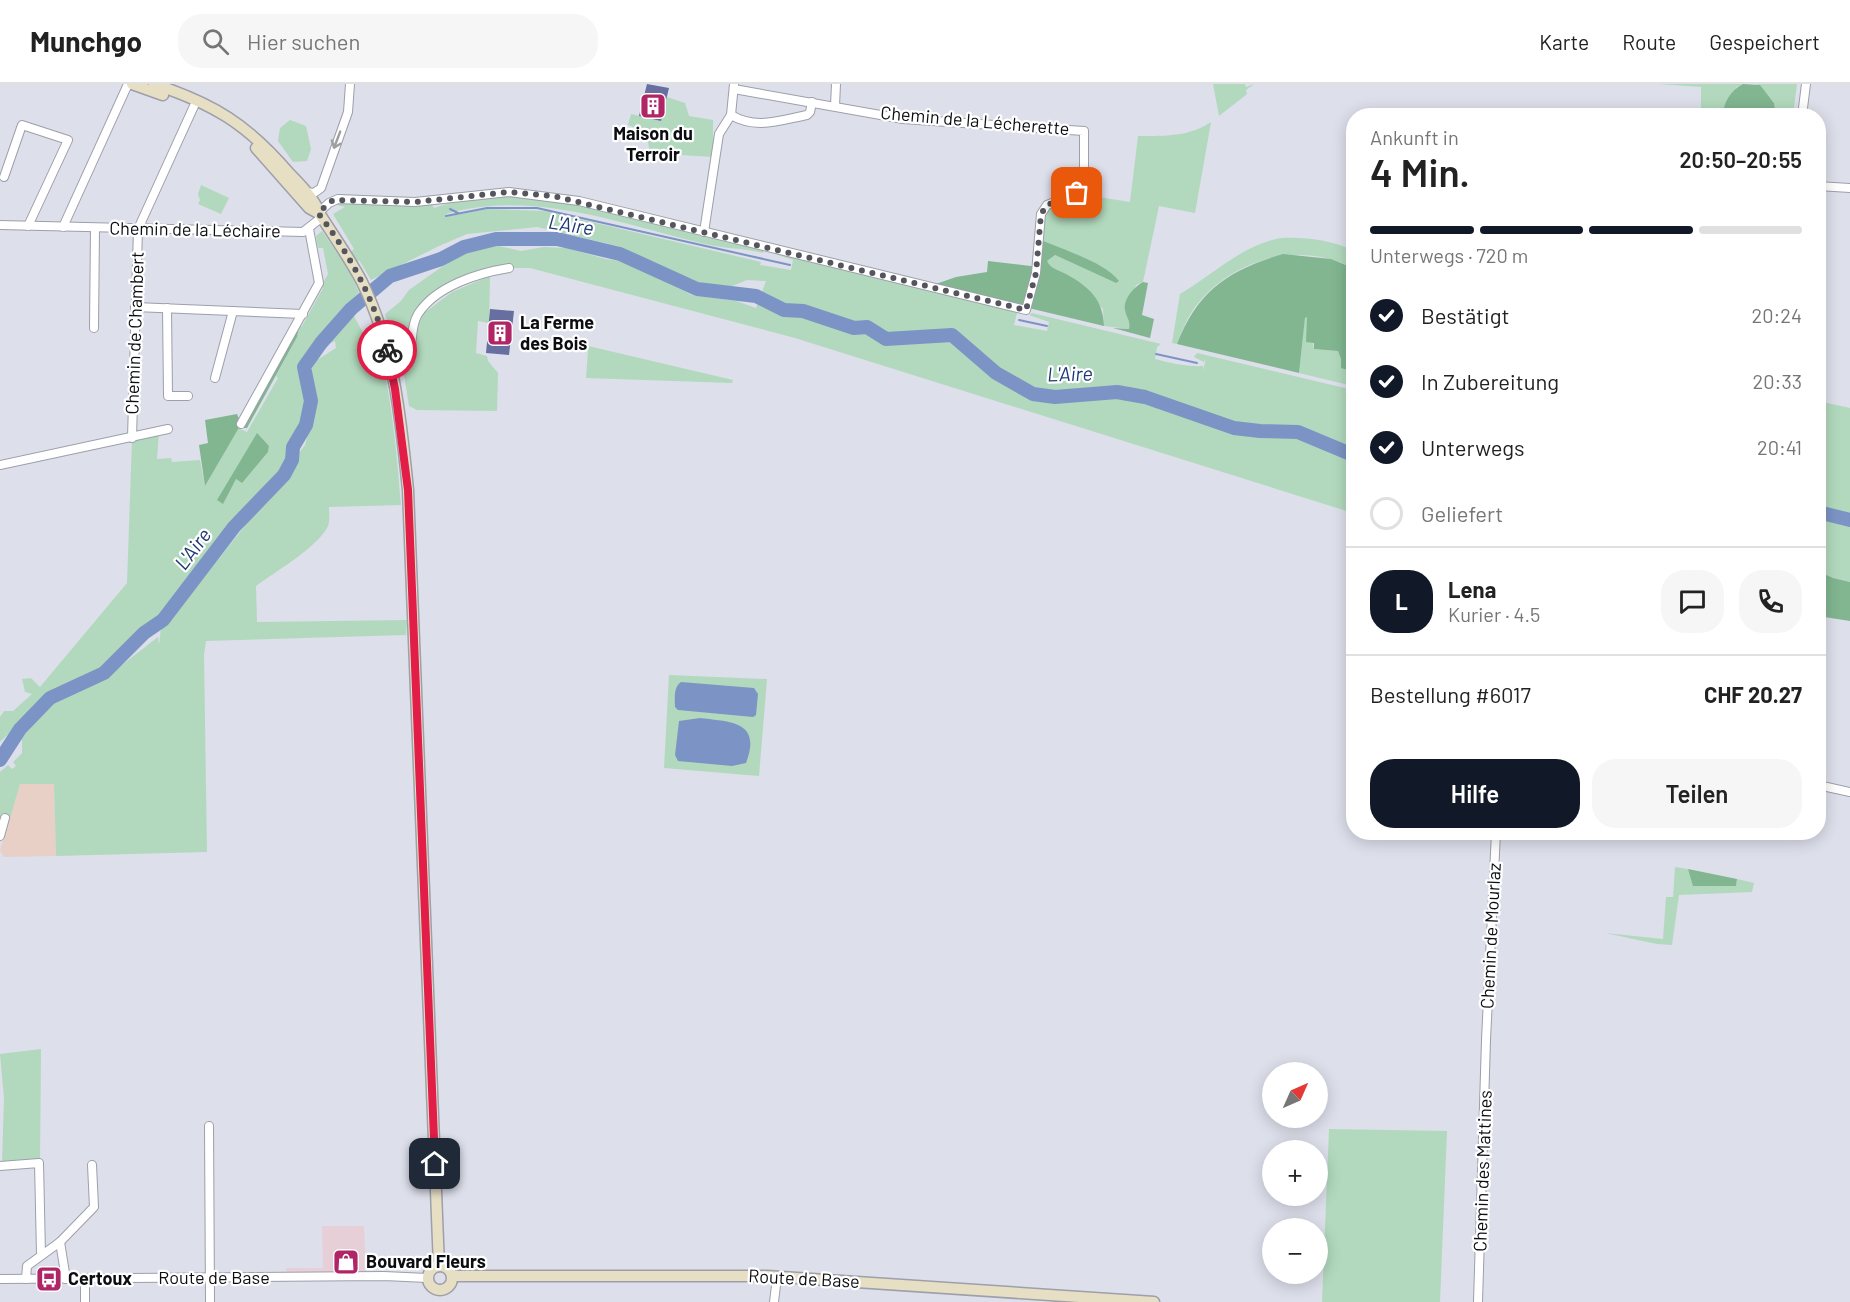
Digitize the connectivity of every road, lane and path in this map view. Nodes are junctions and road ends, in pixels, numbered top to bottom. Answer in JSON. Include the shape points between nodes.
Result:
{"nodes":[{"id":1,"x":130,"y":84,"type":"edge"},
{"id":2,"x":154,"y":84,"type":"edge"},
{"id":3,"x":350,"y":84,"type":"edge"},
{"id":4,"x":836,"y":84,"type":"edge"},
{"id":5,"x":1806,"y":84,"type":"edge"},
{"id":6,"x":734,"y":87,"type":"edge"},
{"id":7,"x":812,"y":102,"type":"junction"},
{"id":8,"x":194,"y":106,"type":"junction"},
{"id":9,"x":835,"y":106,"type":"junction"},
{"id":10,"x":1803,"y":108,"type":"edge"},
{"id":11,"x":731,"y":115,"type":"junction"},
{"id":12,"x":4,"y":177,"type":"dead end"},
{"id":13,"x":1826,"y":186,"type":"edge"},
{"id":14,"x":1850,"y":188,"type":"edge"},
{"id":15,"x":306,"y":192,"type":"junction"},
{"id":16,"x":320,"y":215,"type":"junction"},
{"id":17,"x":0,"y":225,"type":"edge"},
{"id":18,"x":28,"y":226,"type":"junction"},
{"id":19,"x":63,"y":227,"type":"junction"},
{"id":20,"x":95,"y":228,"type":"junction"},
{"id":21,"x":138,"y":229,"type":"junction"},
{"id":22,"x":309,"y":230,"type":"junction"},
{"id":23,"x":704,"y":232,"type":"junction"},
{"id":24,"x":509,"y":268,"type":"dead end"},
{"id":25,"x":135,"y":307,"type":"junction"},
{"id":26,"x":167,"y":308,"type":"junction"},
{"id":27,"x":233,"y":311,"type":"junction"},
{"id":28,"x":303,"y":314,"type":"junction"},
{"id":29,"x":94,"y":328,"type":"dead end"},
{"id":30,"x":390,"y":363,"type":"junction"},
{"id":31,"x":215,"y":378,"type":"dead end"},
{"id":32,"x":188,"y":396,"type":"dead end"},
{"id":33,"x":241,"y":424,"type":"dead end"},
{"id":34,"x":168,"y":429,"type":"dead end"},
{"id":35,"x":132,"y":438,"type":"junction"},
{"id":36,"x":0,"y":465,"type":"edge"},
{"id":37,"x":1826,"y":787,"type":"edge"},
{"id":38,"x":1850,"y":792,"type":"edge"},
{"id":39,"x":5,"y":818,"type":"dead end"},
{"id":40,"x":0,"y":836,"type":"edge"},
{"id":41,"x":1496,"y":840,"type":"edge"},
{"id":42,"x":1486,"y":1040,"type":"joint"},
{"id":43,"x":209,"y":1126,"type":"dead end"},
{"id":44,"x":92,"y":1165,"type":"dead end"},
{"id":45,"x":0,"y":1166,"type":"edge"},
{"id":46,"x":60,"y":1242,"type":"junction"},
{"id":47,"x":41,"y":1254,"type":"junction"},
{"id":48,"x":439,"y":1266,"type":"junction"},
{"id":49,"x":452,"y":1276,"type":"junction"},
{"id":50,"x":210,"y":1277,"type":"junction"},
{"id":51,"x":777,"y":1277,"type":"junction"},
{"id":52,"x":427,"y":1278,"type":"junction"},
{"id":53,"x":0,"y":1279,"type":"edge"},
{"id":54,"x":26,"y":1279,"type":"junction"},
{"id":55,"x":66,"y":1279,"type":"junction"},
{"id":56,"x":85,"y":1279,"type":"junction"},
{"id":57,"x":440,"y":1296,"type":"edge"},
{"id":58,"x":85,"y":1302,"type":"edge"},
{"id":59,"x":210,"y":1302,"type":"edge"},
{"id":60,"x":774,"y":1302,"type":"edge"},
{"id":61,"x":1154,"y":1302,"type":"edge"},
{"id":62,"x":1479,"y":1302,"type":"edge"}],
"edges":[{"from":1,"to":8,"type":"main road"},
{"from":1,"to":19,"type":"street"},
{"from":2,"to":15,"type":"main road","via":[[199,101],[237,122]]},
{"from":3,"to":15,"type":"street","one_way":true,"via":[[348,112],[321,188],[314,194]]},
{"from":4,"to":9,"type":"street"},
{"from":5,"to":10,"type":"street"},
{"from":6,"to":7,"type":"street","name":"Chemin de la Lécherette"},
{"from":6,"to":11,"type":"street"},
{"from":7,"to":9,"type":"street","name":"Chemin de la Lécherette"},
{"from":7,"to":11,"type":"street","via":[[807,115],[771,124]]},
{"from":8,"to":16,"type":"main road","via":[[247,140]]},
{"from":8,"to":21,"type":"street"},
{"from":9,"to":23,"type":"street","name":"Chemin de la Lécherette","via":[[903,119],[1084,131],[1084,184],[1077,193],[1047,205],[1041,214],[1036,273],[1026,310]]},
{"from":11,"to":23,"type":"street","via":[[719,134]]},
{"from":12,"to":18,"type":"street","via":[[22,125],[68,140]]},
{"from":13,"to":14,"type":"street"},
{"from":15,"to":16,"type":"main road"},
{"from":16,"to":22,"type":"street"},
{"from":16,"to":23,"type":"street","via":[[329,203],[339,199],[415,202],[518,192],[579,201]]},
{"from":16,"to":30,"type":"main road","via":[[362,284]]},
{"from":17,"to":18,"type":"street","name":"Chemin de la Léchaire"},
{"from":18,"to":19,"type":"street","name":"Chemin de la Léchaire"},
{"from":19,"to":20,"type":"street","name":"Chemin de la Léchaire"},
{"from":20,"to":21,"type":"street","name":"Chemin de la Léchaire"},
{"from":20,"to":29,"type":"street"},
{"from":21,"to":22,"type":"street","name":"Chemin de la Léchaire"},
{"from":21,"to":25,"type":"street","name":"Chemin de Chambert"},
{"from":22,"to":28,"type":"street","via":[[320,281]]},
{"from":24,"to":30,"type":"street","via":[[461,282],[431,301],[416,318],[410,350]]},
{"from":25,"to":26,"type":"street"},
{"from":25,"to":35,"type":"street","name":"Chemin de Chambert"},
{"from":26,"to":27,"type":"street"},
{"from":26,"to":32,"type":"street","via":[[168,396]]},
{"from":27,"to":28,"type":"street"},
{"from":27,"to":31,"type":"street"},
{"from":28,"to":33,"type":"street"},
{"from":30,"to":48,"type":"main road","via":[[408,490]]},
{"from":34,"to":35,"type":"street"},
{"from":35,"to":36,"type":"street"},
{"from":37,"to":38,"type":"street"},
{"from":39,"to":40,"type":"street"},
{"from":41,"to":42,"type":"street","name":"Chemin de Mourlaz"},
{"from":42,"to":62,"type":"street","name":"Chemin des Mattines"},
{"from":43,"to":50,"type":"street"},
{"from":44,"to":46,"type":"street","via":[[94,1207]]},
{"from":45,"to":47,"type":"street","via":[[39,1163]]},
{"from":46,"to":47,"type":"street"},
{"from":46,"to":55,"type":"street"},
{"from":47,"to":54,"type":"street","via":[[27,1266]]},
{"from":48,"to":49,"type":"main road","via":[[448,1269]]},
{"from":48,"to":52,"type":"main road","via":[[430,1270]]},
{"from":49,"to":51,"type":"main road","name":"Route de Base"},
{"from":49,"to":57,"type":"main road","via":[[451,1285]]},
{"from":50,"to":52,"type":"street","name":"Route de Base"},
{"from":50,"to":56,"type":"street","name":"Route de Base"},
{"from":50,"to":59,"type":"street"},
{"from":51,"to":60,"type":"street"},
{"from":51,"to":61,"type":"main road","name":"Route de Base"},
{"from":52,"to":57,"type":"main road"},
{"from":53,"to":54,"type":"street","name":"Route de Base"},
{"from":54,"to":55,"type":"street","name":"Route de Base"},
{"from":55,"to":56,"type":"street","name":"Route de Base"},
{"from":56,"to":58,"type":"street"}]}
